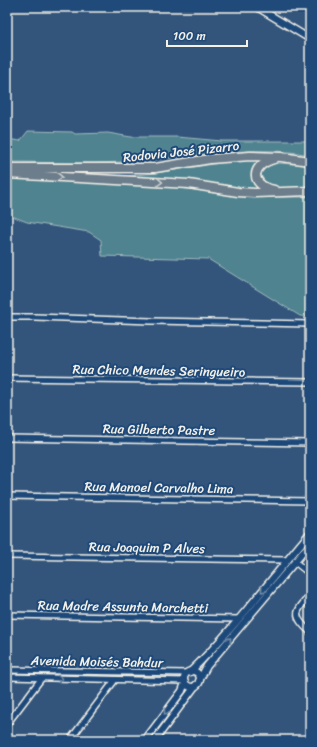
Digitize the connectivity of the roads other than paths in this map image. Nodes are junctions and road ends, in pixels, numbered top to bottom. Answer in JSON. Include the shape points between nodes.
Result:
{"nodes":[{"id":1,"x":257,"y":7,"type":"edge"},
{"id":2,"x":268,"y":10,"type":"edge"},
{"id":3,"x":310,"y":39,"type":"edge"},
{"id":4,"x":281,"y":157,"type":"junction"},
{"id":5,"x":310,"y":161,"type":"edge"},
{"id":6,"x":7,"y":168,"type":"edge"},
{"id":7,"x":7,"y":174,"type":"edge"},
{"id":8,"x":310,"y":191,"type":"edge"},
{"id":9,"x":287,"y":192,"type":"junction"},
{"id":10,"x":7,"y":317,"type":"edge"},
{"id":11,"x":310,"y":324,"type":"edge"},
{"id":12,"x":7,"y":378,"type":"edge"},
{"id":13,"x":310,"y":382,"type":"edge"},
{"id":14,"x":7,"y":438,"type":"edge"},
{"id":15,"x":310,"y":443,"type":"edge"},
{"id":16,"x":7,"y":496,"type":"edge"},
{"id":17,"x":310,"y":501,"type":"edge"},
{"id":18,"x":310,"y":533,"type":"edge"},
{"id":19,"x":310,"y":546,"type":"edge"},
{"id":20,"x":7,"y":556,"type":"edge"},
{"id":21,"x":287,"y":560,"type":"junction"},
{"id":22,"x":295,"y":562,"type":"junction"},
{"id":23,"x":310,"y":574,"type":"edge"},
{"id":24,"x":310,"y":596,"type":"edge"},
{"id":25,"x":7,"y":615,"type":"edge"},
{"id":26,"x":238,"y":619,"type":"junction"},
{"id":27,"x":310,"y":632,"type":"edge"},
{"id":28,"x":7,"y":670,"type":"edge"},
{"id":29,"x":188,"y":673,"type":"junction"},
{"id":30,"x":7,"y":677,"type":"edge"},
{"id":31,"x":41,"y":678,"type":"junction"},
{"id":32,"x":115,"y":680,"type":"junction"},
{"id":33,"x":185,"y":682,"type":"junction"},
{"id":34,"x":198,"y":683,"type":"junction"},
{"id":35,"x":7,"y":724,"type":"edge"},
{"id":36,"x":155,"y":727,"type":"junction"},
{"id":37,"x":161,"y":732,"type":"junction"},
{"id":38,"x":70,"y":740,"type":"edge"},
{"id":39,"x":145,"y":740,"type":"edge"},
{"id":40,"x":155,"y":740,"type":"edge"}],
"edges":[{"from":1,"to":2,"type":"street"},
{"from":2,"to":3,"type":"street"},
{"from":4,"to":5,"type":"main road","name":"Rodovia José Pizarro"},
{"from":4,"to":6,"type":"main road","name":"Rodovia José Pizarro","via":[[210,159],[134,169]]},
{"from":4,"to":9,"type":"main road","via":[[262,163],[256,171],[256,176],[257,181],[264,187]]},
{"from":7,"to":9,"type":"main road","name":"Rodovia José Pizarro","one_way":true,"via":[[189,184],[250,192]]},
{"from":8,"to":9,"type":"main road","name":"Rodovia José Pizarro"},
{"from":10,"to":11,"type":"street"},
{"from":12,"to":13,"type":"street","name":"Rua Chico Mendes Seringueiro"},
{"from":14,"to":15,"type":"street","name":"Rua Gilberto Pastre"},
{"from":16,"to":17,"type":"street","name":"Rua Manoel Carvalho Lima"},
{"from":18,"to":21,"type":"street"},
{"from":19,"to":22,"type":"street"},
{"from":20,"to":21,"type":"street","name":"Rua Joaquim P Alves"},
{"from":21,"to":26,"type":"street","one_way":true},
{"from":22,"to":23,"type":"street"},
{"from":34,"to":22,"type":"street","one_way":true,"via":[[204,670]]},
{"from":24,"to":27,"type":"street","via":[[300,606],[297,616]]},
{"from":25,"to":26,"type":"street","name":"Rua Madre Assunta Marchetti"},
{"from":26,"to":29,"type":"street"},
{"from":28,"to":29,"type":"street","name":"Avenida Moisés Bahdur"},
{"from":29,"to":33,"type":"street"},
{"from":29,"to":34,"type":"street","via":[[197,674]]},
{"from":30,"to":31,"type":"street","name":"Avenida Moisés Bahdur"},
{"from":31,"to":32,"type":"street","name":"Avenida Moisés Bahdur","one_way":true},
{"from":31,"to":35,"type":"street"},
{"from":32,"to":33,"type":"street","name":"Avenida Moisés Bahdur"},
{"from":32,"to":38,"type":"street"},
{"from":33,"to":34,"type":"street","via":[[191,687]]},
{"from":33,"to":36,"type":"street","one_way":true,"via":[[182,691]]},
{"from":34,"to":37,"type":"street"},
{"from":36,"to":37,"type":"street"},
{"from":36,"to":39,"type":"street"},
{"from":37,"to":40,"type":"street"}]}
